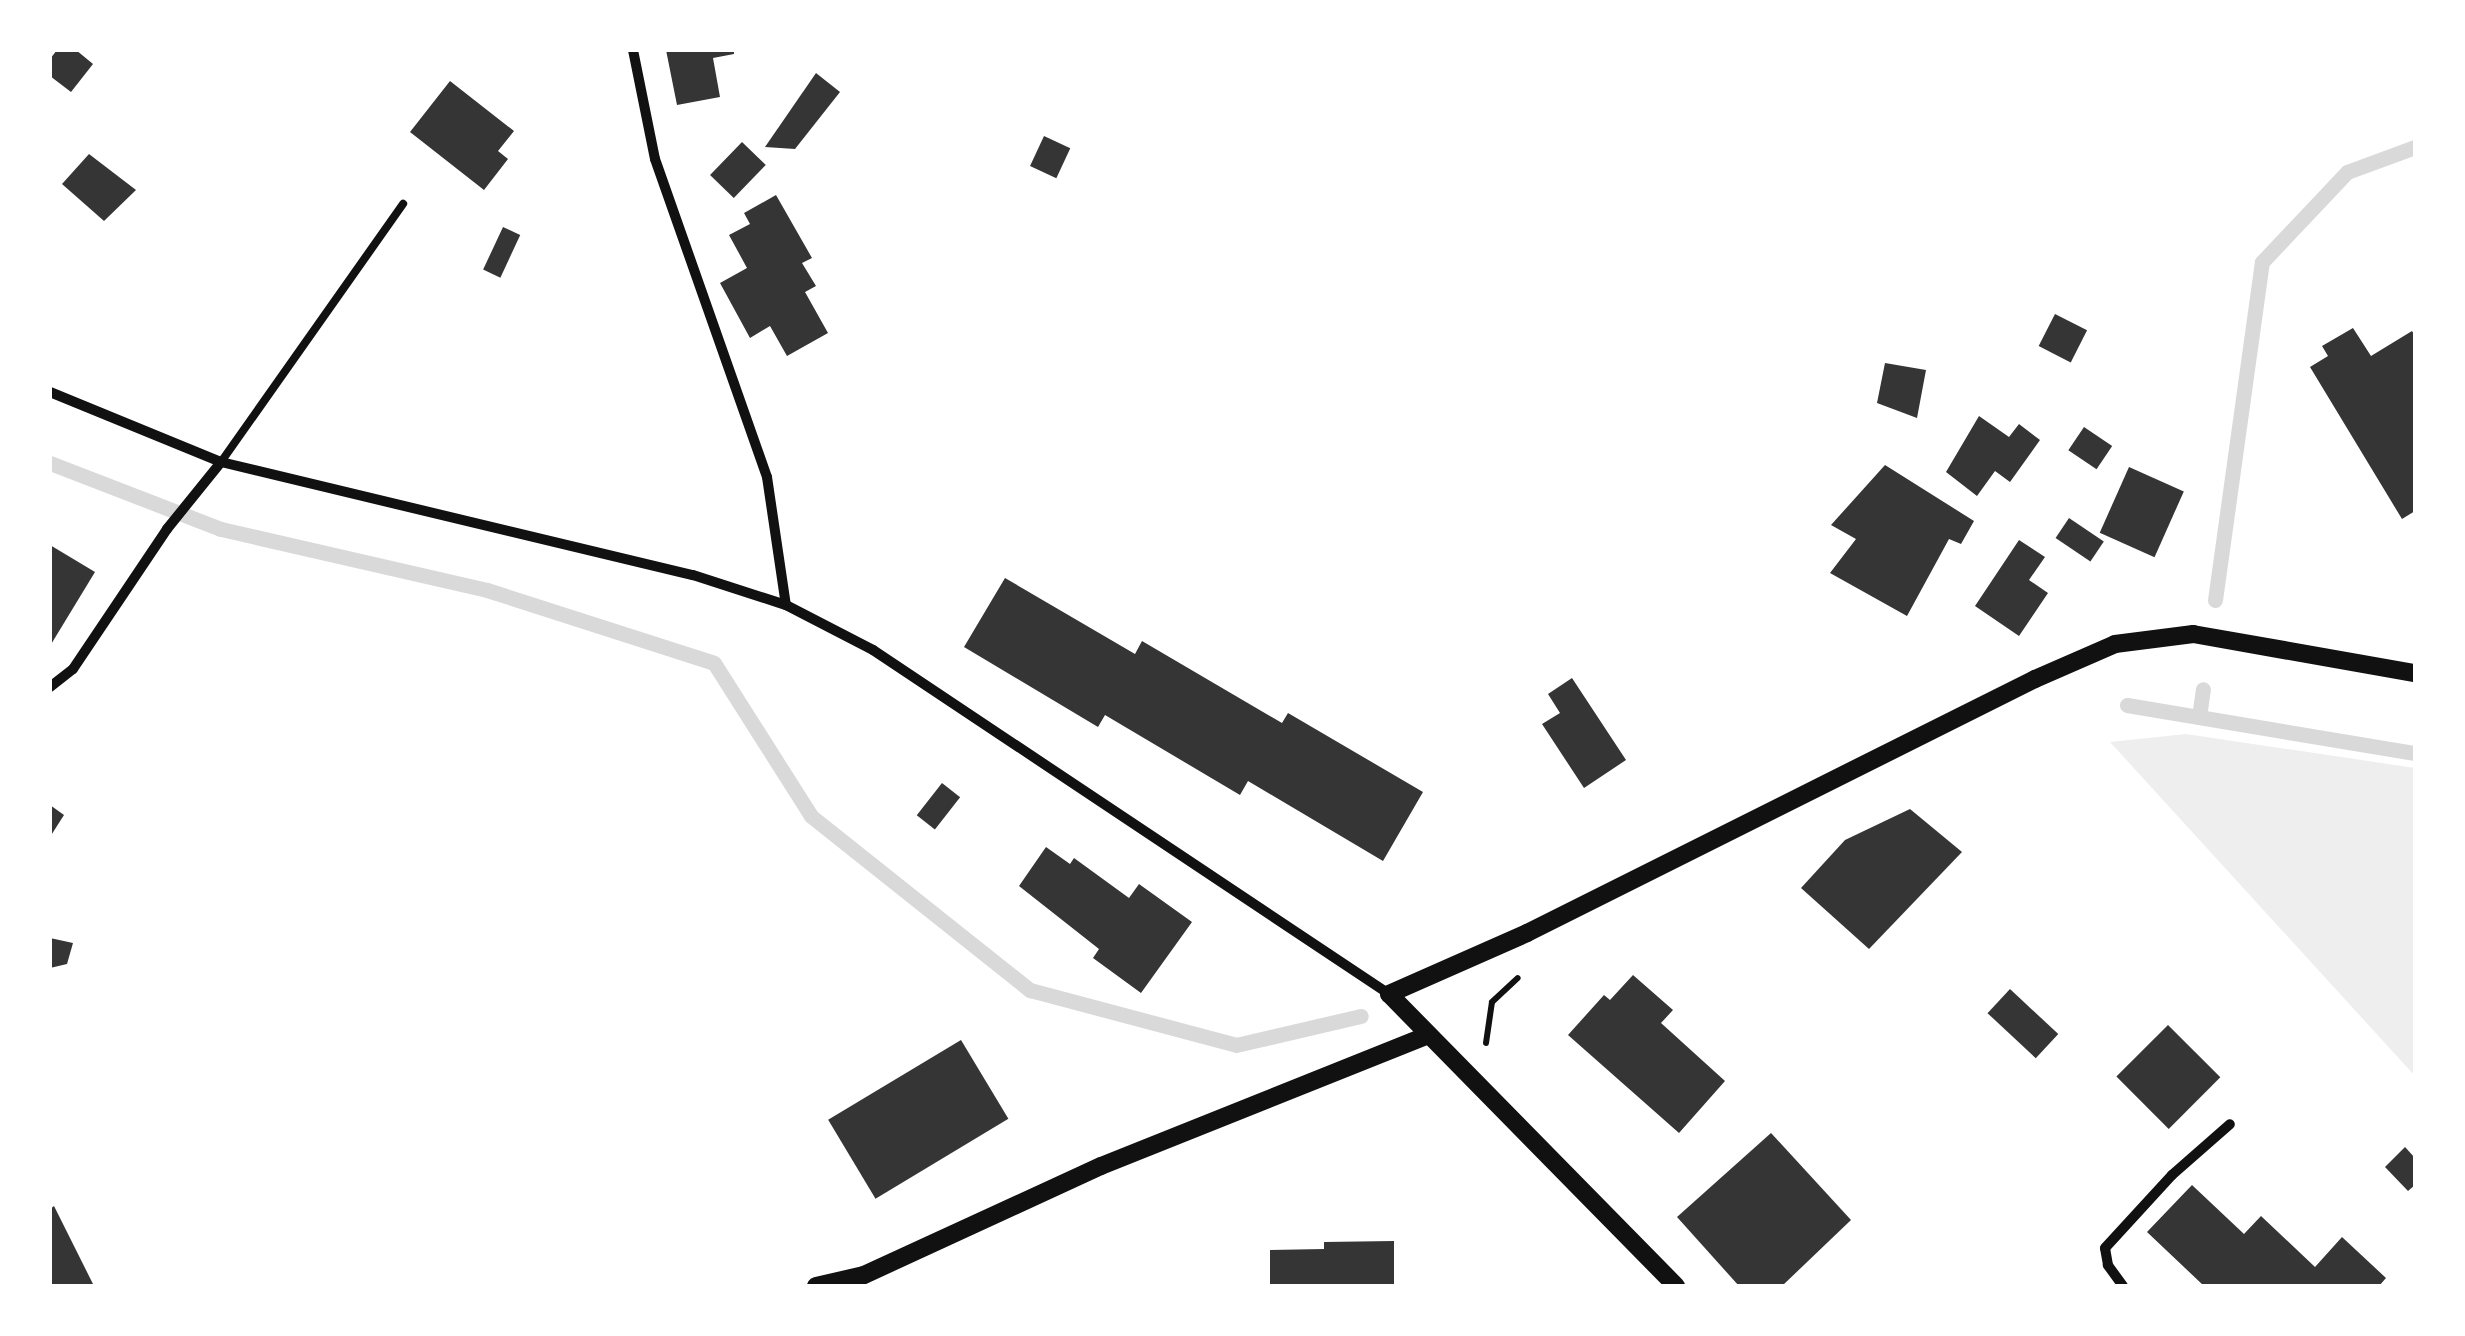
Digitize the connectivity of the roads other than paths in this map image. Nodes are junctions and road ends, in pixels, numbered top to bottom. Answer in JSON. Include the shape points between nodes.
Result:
{"nodes":[{"id":1,"x":633,"y":50,"type":"edge"},
{"id":2,"x":403,"y":204,"type":"dead end"},
{"id":3,"x":50,"y":392,"type":"edge"},
{"id":4,"x":221,"y":462,"type":"junction"},
{"id":5,"x":786,"y":605,"type":"junction"},
{"id":6,"x":2415,"y":672,"type":"edge"},
{"id":7,"x":50,"y":687,"type":"edge"},
{"id":8,"x":1389,"y":994,"type":"junction"},
{"id":9,"x":1429,"y":1035,"type":"junction"},
{"id":10,"x":2230,"y":1124,"type":"dead end"},
{"id":11,"x":816,"y":1286,"type":"edge"},
{"id":12,"x":1676,"y":1286,"type":"edge"},
{"id":13,"x":2123,"y":1286,"type":"edge"}],
"edges":[{"from":1,"to":5,"type":"street","via":[[654,160],[767,477]]},
{"from":2,"to":4,"type":"lane"},
{"from":3,"to":4,"type":"street"},
{"from":4,"to":5,"type":"street","via":[[674,570]]},
{"from":4,"to":7,"type":"street","via":[[166,529],[73,669]]},
{"from":5,"to":8,"type":"street","via":[[873,650]]},
{"from":6,"to":8,"type":"street","via":[[2193,634],[2115,644]]},
{"from":8,"to":9,"type":"street"},
{"from":9,"to":11,"type":"street","via":[[1101,1166],[864,1276]]},
{"from":9,"to":12,"type":"street"},
{"from":10,"to":13,"type":"street","via":[[2105,1248]]}]}
